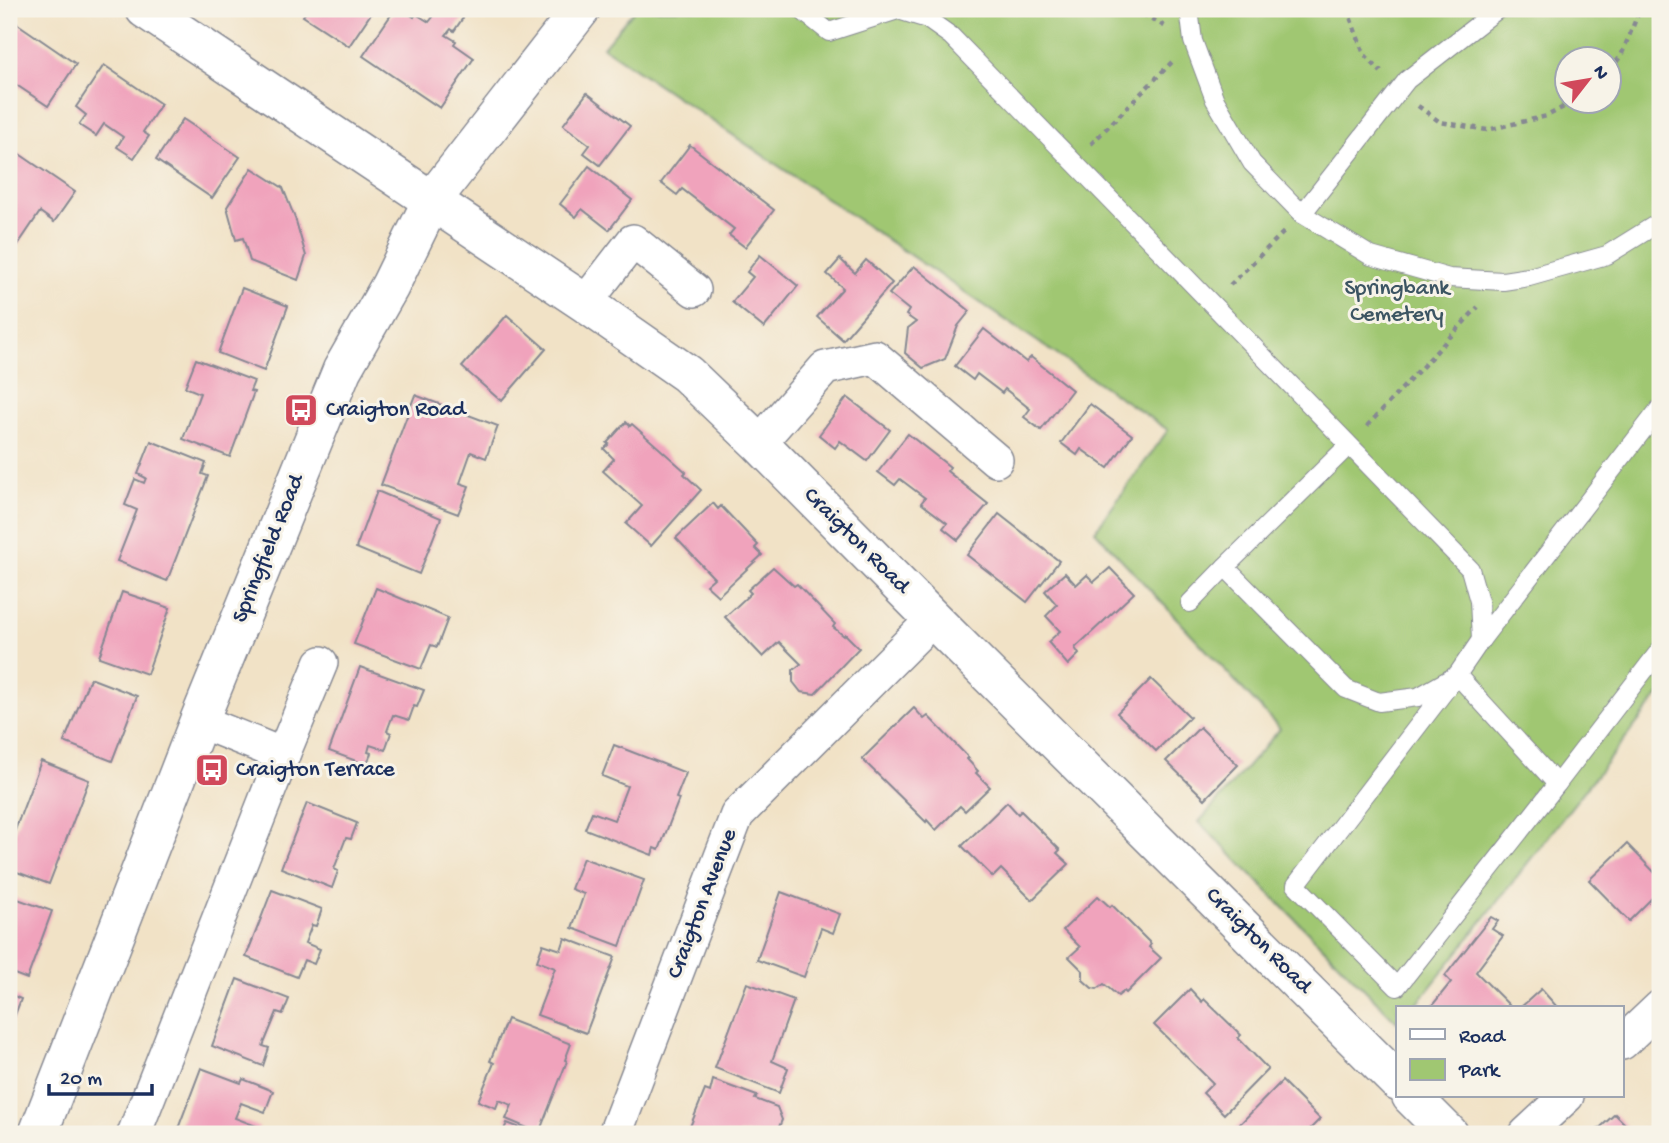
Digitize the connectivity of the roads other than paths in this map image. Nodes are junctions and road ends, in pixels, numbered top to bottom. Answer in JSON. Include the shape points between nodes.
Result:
{"nodes":[{"id":1,"x":145,"y":9,"type":"edge"},
{"id":2,"x":581,"y":9,"type":"edge"},
{"id":3,"x":800,"y":9,"type":"edge"},
{"id":4,"x":1189,"y":9,"type":"edge"},
{"id":5,"x":1498,"y":9,"type":"edge"},
{"id":6,"x":432,"y":200,"type":"junction"},
{"id":7,"x":1302,"y":214,"type":"junction"},
{"id":8,"x":1660,"y":222,"type":"edge"},
{"id":9,"x":694,"y":290,"type":"dead end"},
{"id":10,"x":585,"y":303,"type":"junction"},
{"id":11,"x":1660,"y":408,"type":"edge"},
{"id":12,"x":759,"y":443,"type":"junction"},
{"id":13,"x":1348,"y":446,"type":"junction"},
{"id":14,"x":996,"y":460,"type":"dead end"},
{"id":15,"x":1225,"y":567,"type":"junction"},
{"id":16,"x":1190,"y":603,"type":"dead end"},
{"id":17,"x":933,"y":620,"type":"junction"},
{"id":18,"x":1481,"y":640,"type":"junction"},
{"id":19,"x":1660,"y":650,"type":"edge"},
{"id":20,"x":321,"y":663,"type":"dead end"},
{"id":21,"x":1457,"y":675,"type":"junction"},
{"id":22,"x":199,"y":721,"type":"junction"},
{"id":23,"x":283,"y":755,"type":"junction"},
{"id":24,"x":1557,"y":784,"type":"junction"},
{"id":25,"x":1660,"y":1007,"type":"edge"},
{"id":26,"x":1624,"y":1041,"type":"edge"},
{"id":27,"x":1396,"y":1080,"type":"edge"},
{"id":28,"x":1413,"y":1098,"type":"edge"},
{"id":29,"x":1565,"y":1098,"type":"edge"},
{"id":30,"x":38,"y":1134,"type":"edge"},
{"id":31,"x":134,"y":1134,"type":"edge"},
{"id":32,"x":615,"y":1134,"type":"edge"},
{"id":33,"x":1449,"y":1134,"type":"edge"},
{"id":34,"x":1526,"y":1134,"type":"edge"}],
"edges":[{"from":1,"to":6,"type":"street","name":"Craigton Road"},
{"from":2,"to":6,"type":"street","name":"Springfield Road"},
{"from":3,"to":13,"type":"lane","via":[[829,32],[898,10],[927,19],[951,36]]},
{"from":4,"to":7,"type":"lane","via":[[1193,41],[1215,100],[1252,163]]},
{"from":5,"to":7,"type":"lane","via":[[1407,80]]},
{"from":6,"to":10,"type":"street","name":"Craigton Road"},
{"from":6,"to":22,"type":"street","name":"Springfield Road","via":[[342,370]]},
{"from":7,"to":8,"type":"lane","via":[[1371,256],[1449,278],[1503,281],[1607,255]]},
{"from":9,"to":10,"type":"street","via":[[633,241]]},
{"from":10,"to":12,"type":"street","name":"Craigton Road","via":[[687,374]]},
{"from":11,"to":18,"type":"lane"},
{"from":12,"to":14,"type":"street","via":[[825,368],[876,357]]},
{"from":12,"to":17,"type":"street","name":"Craigton Road"},
{"from":13,"to":15,"type":"lane"},
{"from":13,"to":18,"type":"lane","via":[[1470,569],[1479,601]]},
{"from":15,"to":16,"type":"lane"},
{"from":15,"to":21,"type":"lane","via":[[1346,689],[1379,702],[1418,697]]},
{"from":17,"to":27,"type":"street","name":"Craigton Road"},
{"from":17,"to":32,"type":"street","name":"Craigton Avenue","via":[[737,815]]},
{"from":18,"to":21,"type":"lane"},
{"from":19,"to":24,"type":"lane"},
{"from":20,"to":23,"type":"street"},
{"from":21,"to":24,"type":"lane"},
{"from":21,"to":24,"type":"lane","via":[[1296,885],[1397,987]]},
{"from":22,"to":23,"type":"street"},
{"from":22,"to":30,"type":"street","name":"Springfield Road"},
{"from":23,"to":31,"type":"street"},
{"from":25,"to":26,"type":"street"},
{"from":28,"to":33,"type":"street"},
{"from":29,"to":34,"type":"street"}]}
